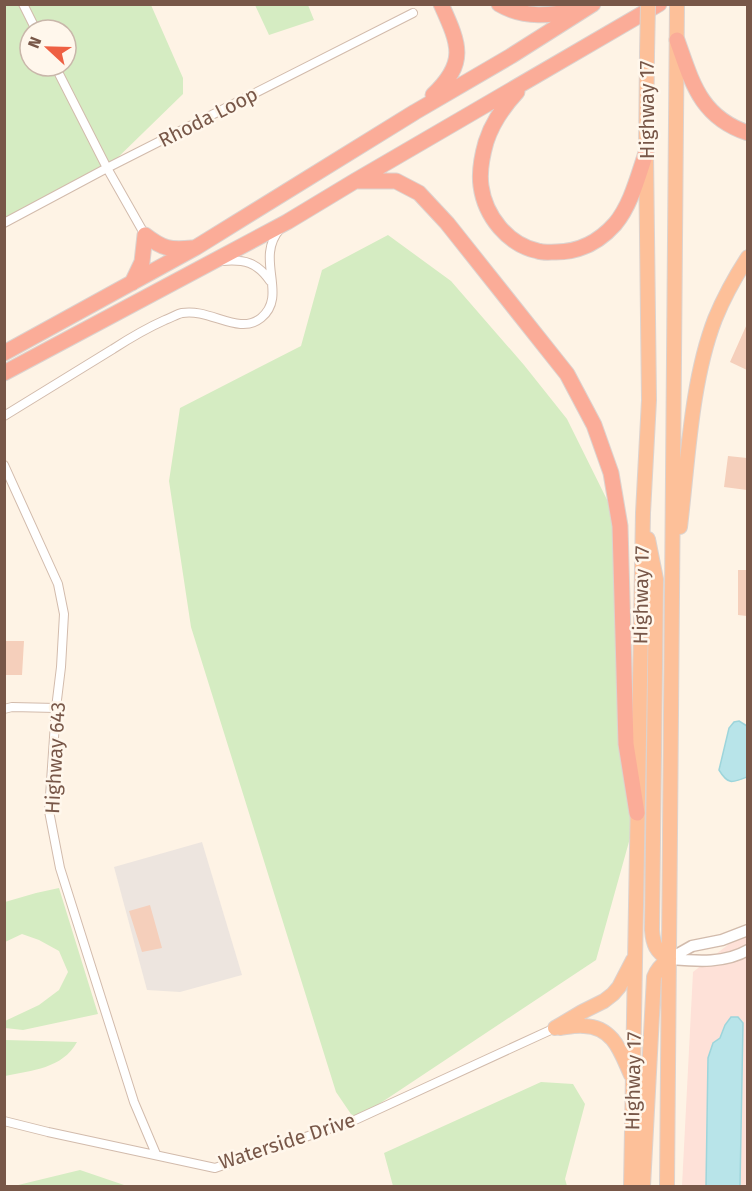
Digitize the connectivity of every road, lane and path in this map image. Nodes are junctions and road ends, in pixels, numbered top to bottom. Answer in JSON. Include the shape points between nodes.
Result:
{"nodes":[{"id":1,"x":23,"y":4,"type":"edge"},
{"id":2,"x":441,"y":4,"type":"edge"},
{"id":3,"x":499,"y":4,"type":"edge"},
{"id":4,"x":593,"y":4,"type":"edge"},
{"id":5,"x":648,"y":4,"type":"edge"},
{"id":6,"x":659,"y":4,"type":"edge"},
{"id":7,"x":677,"y":4,"type":"edge"},
{"id":8,"x":413,"y":14,"type":"dead end"},
{"id":9,"x":30,"y":18,"type":"edge"},
{"id":10,"x":677,"y":40,"type":"junction"},
{"id":11,"x":60,"y":78,"type":"edge"},
{"id":12,"x":527,"y":80,"type":"junction"},
{"id":13,"x":415,"y":112,"type":"junction"},
{"id":14,"x":747,"y":133,"type":"edge"},
{"id":15,"x":646,"y":153,"type":"junction"},
{"id":16,"x":107,"y":168,"type":"junction"},
{"id":17,"x":355,"y":181,"type":"junction"},
{"id":18,"x":287,"y":222,"type":"junction"},
{"id":19,"x":4,"y":223,"type":"edge"},
{"id":20,"x":145,"y":235,"type":"junction"},
{"id":21,"x":195,"y":248,"type":"junction"},
{"id":22,"x":747,"y":258,"type":"edge"},
{"id":23,"x":213,"y":262,"type":"junction"},
{"id":24,"x":132,"y":283,"type":"junction"},
{"id":25,"x":272,"y":284,"type":"junction"},
{"id":26,"x":4,"y":353,"type":"edge"},
{"id":27,"x":4,"y":373,"type":"edge"},
{"id":28,"x":4,"y":416,"type":"edge"},
{"id":29,"x":4,"y":465,"type":"edge"},
{"id":30,"x":643,"y":513,"type":"junction"},
{"id":31,"x":672,"y":598,"type":"junction"},
{"id":32,"x":56,"y":708,"type":"junction"},
{"id":33,"x":4,"y":709,"type":"edge"},
{"id":34,"x":637,"y":813,"type":"junction"},
{"id":35,"x":747,"y":930,"type":"edge"},
{"id":36,"x":747,"y":950,"type":"edge"},
{"id":37,"x":635,"y":955,"type":"junction"},
{"id":38,"x":669,"y":959,"type":"junction"},
{"id":39,"x":555,"y":1028,"type":"junction"},
{"id":40,"x":633,"y":1079,"type":"junction"},
{"id":41,"x":4,"y":1121,"type":"edge"},
{"id":42,"x":156,"y":1154,"type":"junction"},
{"id":43,"x":631,"y":1186,"type":"edge"},
{"id":44,"x":643,"y":1186,"type":"edge"},
{"id":45,"x":667,"y":1186,"type":"edge"}],
"edges":[{"from":1,"to":9,"type":"street"},
{"from":2,"to":13,"type":"highway","via":[[454,34],[456,60],[445,83]]},
{"from":3,"to":4,"type":"highway","via":[[534,16],[561,14]]},
{"from":4,"to":13,"type":"highway"},
{"from":5,"to":15,"type":"highway","name":"Highway 17","bridge":true},
{"from":6,"to":12,"type":"highway"},
{"from":7,"to":10,"type":"highway","name":"Highway 17"},
{"from":8,"to":16,"type":"street","name":"Rhoda Loop"},
{"from":10,"to":14,"type":"highway","via":[[700,99],[712,113]]},
{"from":10,"to":31,"type":"highway","name":"Highway 17"},
{"from":11,"to":16,"type":"street"},
{"from":12,"to":15,"type":"highway","via":[[495,122],[481,165],[487,209],[517,243],[538,252],[564,252],[585,248],[600,238],[626,206]]},
{"from":12,"to":17,"type":"highway"},
{"from":13,"to":21,"type":"highway"},
{"from":15,"to":30,"type":"highway","name":"Highway 17","via":[[649,400]]},
{"from":16,"to":19,"type":"street","name":"Rhoda Loop"},
{"from":16,"to":20,"type":"street"},
{"from":17,"to":18,"type":"highway"},
{"from":17,"to":34,"type":"highway","via":[[396,181],[419,193],[567,374],[594,425],[611,473],[620,526],[626,744]]},
{"from":18,"to":23,"type":"highway"},
{"from":18,"to":25,"type":"street","via":[[272,240]]},
{"from":20,"to":21,"type":"highway","via":[[173,249]]},
{"from":20,"to":24,"type":"highway","via":[[142,262]]},
{"from":21,"to":24,"type":"highway"},
{"from":22,"to":31,"type":"highway","via":[[729,287],[704,356]]},
{"from":23,"to":25,"type":"street","via":[[231,260],[255,265]]},
{"from":23,"to":27,"type":"highway"},
{"from":24,"to":26,"type":"highway"},
{"from":25,"to":28,"type":"street","via":[[270,307],[252,324],[181,313],[137,334]]},
{"from":29,"to":32,"type":"street","name":"Highway 643","via":[[58,584],[64,615]]},
{"from":30,"to":34,"type":"highway","name":"Highway 17"},
{"from":30,"to":38,"type":"highway","via":[[656,579],[652,930],[655,947]]},
{"from":31,"to":38,"type":"highway","name":"Highway 17"},
{"from":32,"to":33,"type":"street"},
{"from":32,"to":42,"type":"street","name":"Highway 643","via":[[49,811],[60,868],[134,1102]]},
{"from":34,"to":37,"type":"highway","name":"Highway 17"},
{"from":35,"to":38,"type":"street","via":[[692,946]]},
{"from":36,"to":38,"type":"street","via":[[719,960]]},
{"from":37,"to":39,"type":"highway","via":[[613,994]]},
{"from":37,"to":40,"type":"highway","name":"Highway 17"},
{"from":38,"to":44,"type":"highway","via":[[654,977]]},
{"from":38,"to":45,"type":"highway","name":"Highway 17"},
{"from":39,"to":40,"type":"highway","via":[[583,1025],[607,1033],[617,1043]]},
{"from":39,"to":42,"type":"street","name":"Waterside Drive","via":[[356,1120],[215,1168]]},
{"from":40,"to":43,"type":"highway","name":"Highway 17"},
{"from":41,"to":42,"type":"street","name":"Waterside Drive"}]}
